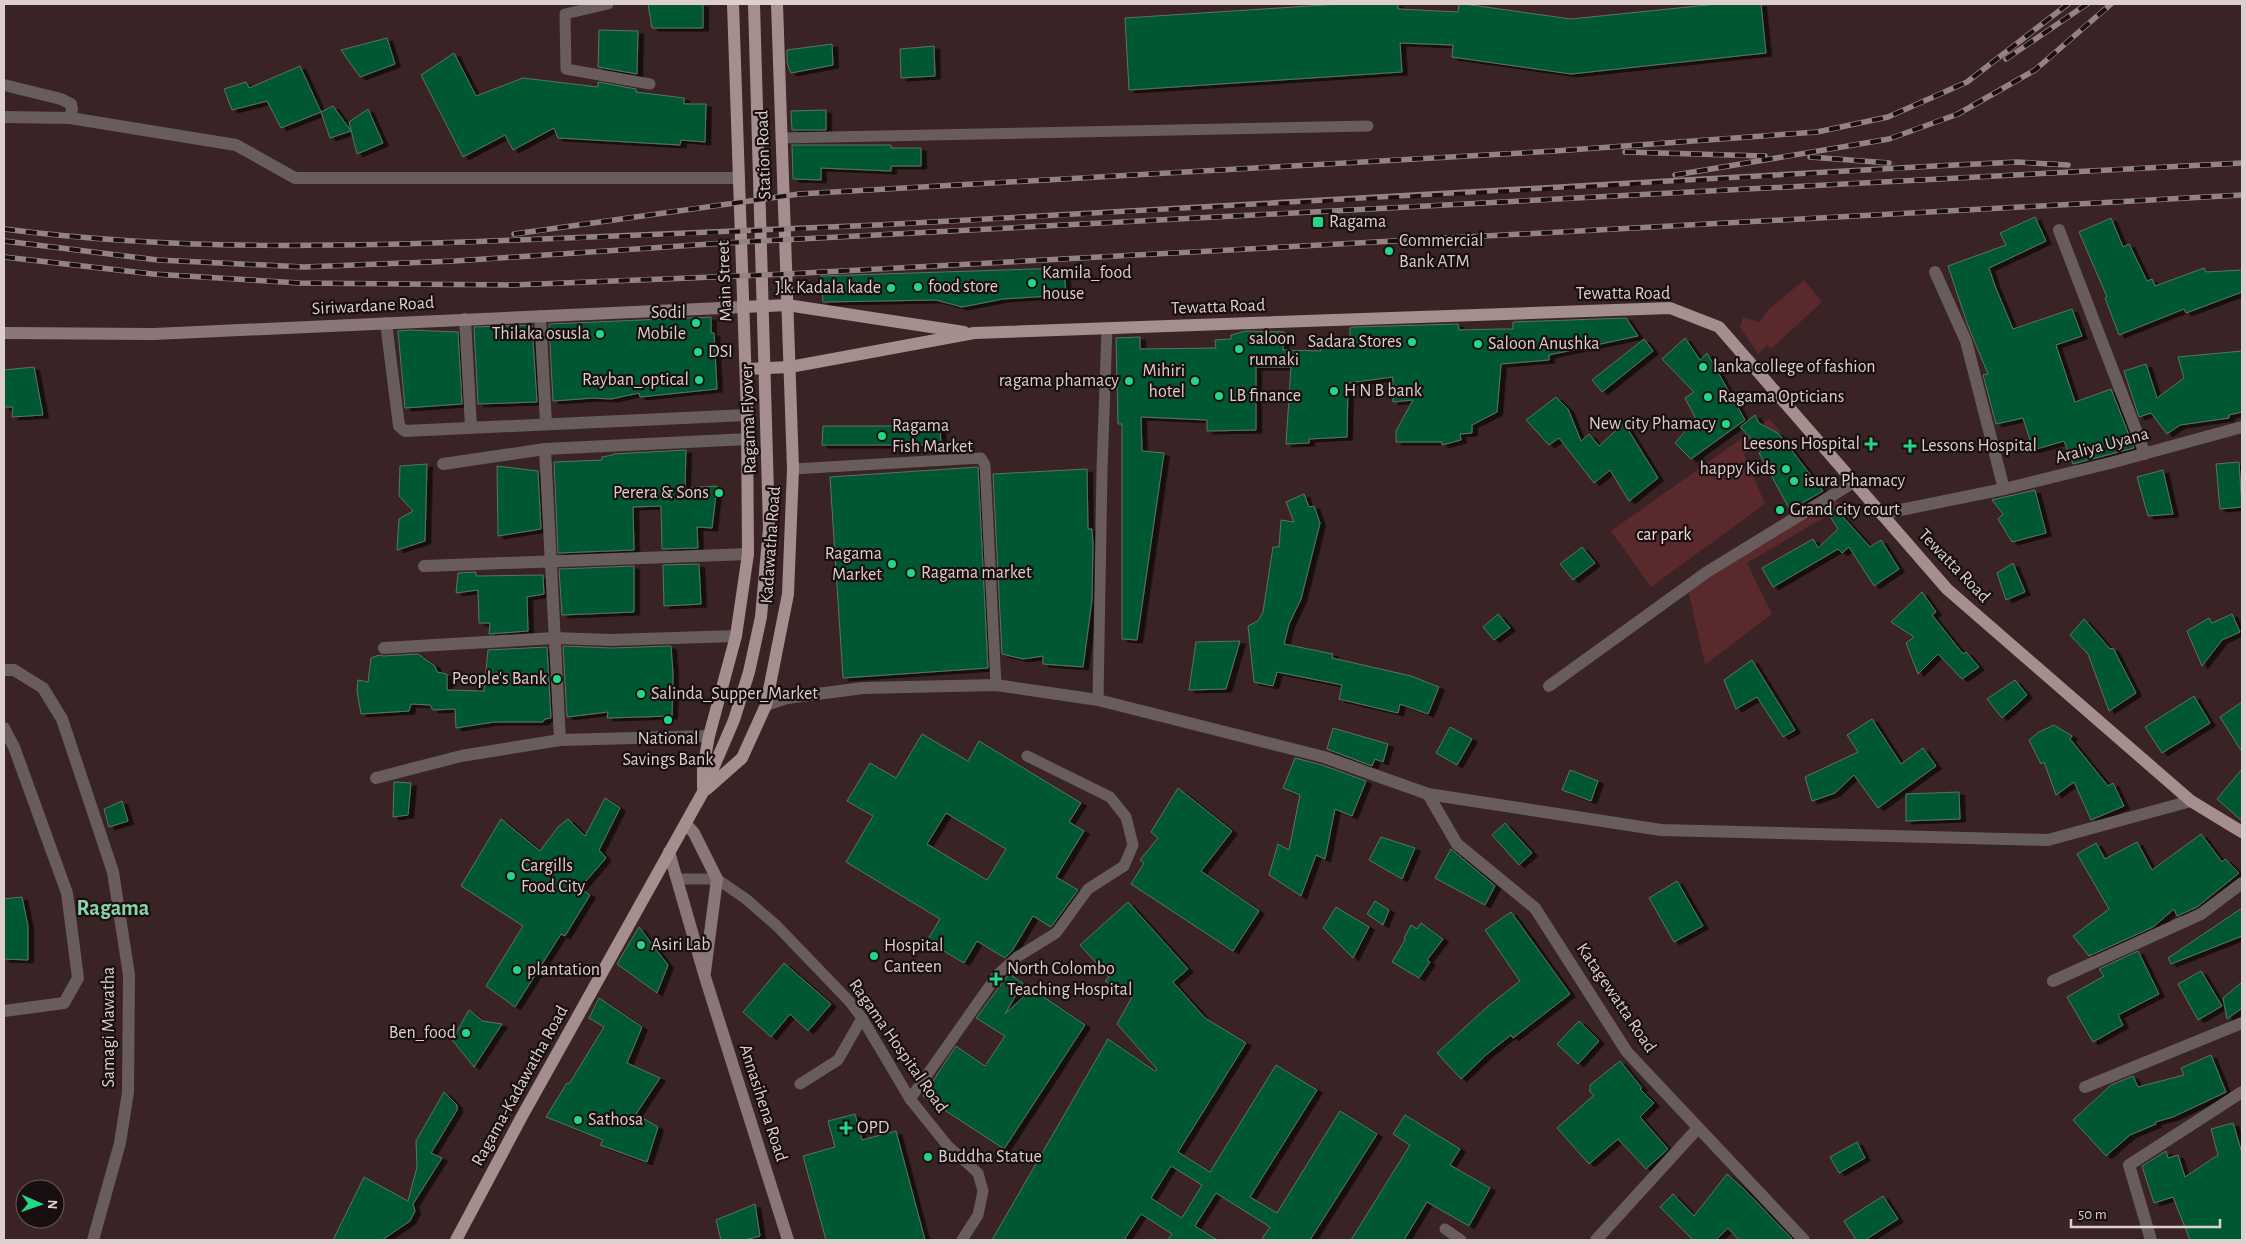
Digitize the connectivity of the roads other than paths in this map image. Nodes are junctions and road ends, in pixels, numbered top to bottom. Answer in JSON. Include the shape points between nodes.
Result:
{"nodes":[{"id":1,"x":608,"y":4,"type":"edge"},
{"id":2,"x":733,"y":4,"type":"edge"},
{"id":3,"x":754,"y":4,"type":"edge"},
{"id":4,"x":776,"y":4,"type":"edge"},
{"id":5,"x":650,"y":84,"type":"dead end"},
{"id":6,"x":4,"y":85,"type":"edge"},
{"id":7,"x":4,"y":117,"type":"edge"},
{"id":8,"x":70,"y":118,"type":"junction"},
{"id":9,"x":1368,"y":126,"type":"dead end"},
{"id":10,"x":781,"y":138,"type":"junction"},
{"id":11,"x":739,"y":178,"type":"junction"},
{"id":12,"x":2059,"y":230,"type":"dead end"},
{"id":13,"x":1935,"y":272,"type":"dead end"},
{"id":14,"x":787,"y":305,"type":"junction"},
{"id":15,"x":743,"y":307,"type":"junction"},
{"id":16,"x":540,"y":316,"type":"junction"},
{"id":17,"x":464,"y":319,"type":"junction"},
{"id":18,"x":386,"y":323,"type":"junction"},
{"id":19,"x":1107,"y":328,"type":"junction"},
{"id":20,"x":4,"y":333,"type":"edge"},
{"id":21,"x":974,"y":333,"type":"junction"},
{"id":22,"x":790,"y":367,"type":"junction"},
{"id":23,"x":746,"y":369,"type":"junction"},
{"id":24,"x":747,"y":415,"type":"junction"},
{"id":25,"x":546,"y":423,"type":"junction"},
{"id":26,"x":471,"y":426,"type":"junction"},
{"id":27,"x":2242,"y":427,"type":"edge"},
{"id":28,"x":748,"y":439,"type":"junction"},
{"id":29,"x":545,"y":450,"type":"junction"},
{"id":30,"x":2145,"y":454,"type":"junction"},
{"id":31,"x":443,"y":464,"type":"dead end"},
{"id":32,"x":793,"y":469,"type":"junction"},
{"id":33,"x":1854,"y":482,"type":"junction"},
{"id":34,"x":2004,"y":489,"type":"junction"},
{"id":35,"x":1881,"y":514,"type":"junction"},
{"id":36,"x":748,"y":554,"type":"junction"},
{"id":37,"x":552,"y":561,"type":"junction"},
{"id":38,"x":424,"y":566,"type":"dead end"},
{"id":39,"x":736,"y":636,"type":"junction"},
{"id":40,"x":556,"y":638,"type":"junction"},
{"id":41,"x":384,"y":648,"type":"dead end"},
{"id":42,"x":4,"y":670,"type":"edge"},
{"id":43,"x":996,"y":685,"type":"junction"},
{"id":44,"x":1549,"y":686,"type":"dead end"},
{"id":45,"x":1098,"y":700,"type":"junction"},
{"id":46,"x":766,"y":705,"type":"junction"},
{"id":47,"x":4,"y":728,"type":"edge"},
{"id":48,"x":709,"y":736,"type":"junction"},
{"id":49,"x":560,"y":740,"type":"junction"},
{"id":50,"x":9,"y":749,"type":"edge"},
{"id":51,"x":1027,"y":756,"type":"dead end"},
{"id":52,"x":376,"y":778,"type":"dead end"},
{"id":53,"x":703,"y":792,"type":"junction"},
{"id":54,"x":1428,"y":794,"type":"junction"},
{"id":55,"x":2191,"y":801,"type":"junction"},
{"id":56,"x":686,"y":824,"type":"junction"},
{"id":57,"x":2242,"y":832,"type":"edge"},
{"id":58,"x":669,"y":852,"type":"junction"},
{"id":59,"x":677,"y":879,"type":"junction"},
{"id":60,"x":717,"y":879,"type":"junction"},
{"id":61,"x":2242,"y":883,"type":"edge"},
{"id":62,"x":705,"y":977,"type":"junction"},
{"id":63,"x":2053,"y":982,"type":"dead end"},
{"id":64,"x":4,"y":1012,"type":"edge"},
{"id":65,"x":862,"y":1018,"type":"junction"},
{"id":66,"x":2242,"y":1022,"type":"edge"},
{"id":67,"x":800,"y":1084,"type":"dead end"},
{"id":68,"x":2085,"y":1086,"type":"dead end"},
{"id":69,"x":2242,"y":1092,"type":"edge"},
{"id":70,"x":910,"y":1099,"type":"junction"},
{"id":71,"x":1698,"y":1128,"type":"junction"},
{"id":72,"x":1445,"y":1229,"type":"dead end"},
{"id":73,"x":93,"y":1240,"type":"edge"},
{"id":74,"x":456,"y":1240,"type":"edge"},
{"id":75,"x":788,"y":1240,"type":"edge"},
{"id":76,"x":962,"y":1240,"type":"edge"},
{"id":77,"x":1460,"y":1240,"type":"edge"},
{"id":78,"x":1596,"y":1240,"type":"edge"},
{"id":79,"x":1804,"y":1240,"type":"edge"},
{"id":80,"x":2151,"y":1240,"type":"edge"}],
"edges":[{"from":1,"to":5,"type":"lane","via":[[565,14],[566,69]]},
{"from":2,"to":11,"type":"main road","name":"Main Street"},
{"from":3,"to":53,"type":"main road","name":"Ragama Flyover","via":[[768,552],[761,617],[749,672],[734,720]]},
{"from":4,"to":10,"type":"main road","name":"Station Road"},
{"from":6,"to":8,"type":"street","via":[[71,104]]},
{"from":7,"to":8,"type":"street"},
{"from":8,"to":11,"type":"street","via":[[236,145],[295,178]]},
{"from":9,"to":10,"type":"lane"},
{"from":10,"to":14,"type":"main road","name":"Station Road"},
{"from":11,"to":15,"type":"main road","name":"Main Street"},
{"from":12,"to":30,"type":"street"},
{"from":13,"to":34,"type":"street","via":[[1966,341]]},
{"from":14,"to":15,"type":"main road","name":"Tewatta Road"},
{"from":14,"to":21,"type":"main road","name":"Tewatta Road"},
{"from":14,"to":22,"type":"main road","name":"Kadawatha Road"},
{"from":15,"to":16,"type":"street","name":"Siriwardane Road"},
{"from":15,"to":23,"type":"main road","name":"Main Street"},
{"from":16,"to":17,"type":"street","name":"Siriwardane Road"},
{"from":16,"to":25,"type":"street"},
{"from":17,"to":18,"type":"street","name":"Siriwardane Road"},
{"from":17,"to":26,"type":"street"},
{"from":18,"to":20,"type":"street","name":"Siriwardane Road","via":[[154,334]]},
{"from":18,"to":26,"type":"street","via":[[399,426],[405,431]]},
{"from":19,"to":21,"type":"main road","name":"Tewatta Road"},
{"from":19,"to":33,"type":"main road","name":"Tewatta Road","via":[[1670,308],[1718,327]]},
{"from":19,"to":45,"type":"lane"},
{"from":21,"to":22,"type":"main road","name":"Tewatta Road"},
{"from":22,"to":23,"type":"main road","name":"Tewatta Road"},
{"from":22,"to":32,"type":"main road","name":"Kadawatha Road"},
{"from":23,"to":24,"type":"main road","name":"Main Street"},
{"from":24,"to":25,"type":"street"},
{"from":24,"to":28,"type":"main road","name":"Main Street"},
{"from":25,"to":26,"type":"street"},
{"from":27,"to":30,"type":"street","name":"Araliya Uyana"},
{"from":28,"to":29,"type":"street"},
{"from":28,"to":36,"type":"main road","name":"Main Street"},
{"from":29,"to":31,"type":"street"},
{"from":29,"to":37,"type":"street"},
{"from":30,"to":34,"type":"street","name":"Araliya Uyana"},
{"from":32,"to":43,"type":"lane","via":[[981,458],[985,464]]},
{"from":32,"to":46,"type":"main road","name":"Kadawatha Road","via":[[788,594]]},
{"from":33,"to":35,"type":"main road","name":"Tewatta Road"},
{"from":33,"to":44,"type":"street","via":[[1707,572]]},
{"from":34,"to":35,"type":"street","name":"Araliya Uyana"},
{"from":35,"to":55,"type":"main road","name":"Tewatta Road","via":[[1947,589]]},
{"from":36,"to":37,"type":"street"},
{"from":36,"to":39,"type":"main road","name":"Main Street"},
{"from":37,"to":38,"type":"street"},
{"from":37,"to":40,"type":"street"},
{"from":39,"to":40,"type":"street","via":[[611,640]]},
{"from":39,"to":48,"type":"main road","name":"Main Street"},
{"from":40,"to":41,"type":"street"},
{"from":40,"to":49,"type":"street"},
{"from":42,"to":73,"type":"street","name":"Samagi Mawatha","via":[[14,670],[43,688],[62,719],[113,872],[129,975],[128,1092],[120,1143]]},
{"from":43,"to":45,"type":"street"},
{"from":43,"to":46,"type":"street","via":[[863,688],[787,698]]},
{"from":45,"to":54,"type":"street","via":[[1324,757]]},
{"from":46,"to":53,"type":"main road","name":"Kadawatha Road","via":[[742,758]]},
{"from":47,"to":50,"type":"street"},
{"from":48,"to":49,"type":"street"},
{"from":48,"to":53,"type":"main road","name":"Main Street","via":[[703,768]]},
{"from":49,"to":52,"type":"street","via":[[461,756]]},
{"from":50,"to":64,"type":"street","via":[[67,893],[78,978],[64,1003]]},
{"from":51,"to":70,"type":"lane","via":[[1110,797],[1126,817],[1133,845],[1124,866],[1088,889],[1056,933],[1017,957],[998,974]]},
{"from":53,"to":56,"type":"main road","name":"Ragama-Kadawatha Road"},
{"from":54,"to":55,"type":"street","via":[[1661,830],[2048,840]]},
{"from":54,"to":71,"type":"street","name":"Katagewatta Road","via":[[1457,844],[1536,908],[1627,1052]]},
{"from":55,"to":57,"type":"main road","name":"Tewatta Road"},
{"from":56,"to":58,"type":"main road","name":"Ragama-Kadawatha Road"},
{"from":56,"to":60,"type":"street","via":[[694,833]]},
{"from":58,"to":59,"type":"street","name":"Annasihena Road"},
{"from":58,"to":74,"type":"main road","name":"Ragama-Kadawatha Road"},
{"from":59,"to":60,"type":"lane"},
{"from":59,"to":62,"type":"street","name":"Annasihena Road"},
{"from":60,"to":62,"type":"street","name":"Annasihena Road"},
{"from":60,"to":65,"type":"lane","name":"Ragama Hospital Road","via":[[777,926],[834,984]]},
{"from":61,"to":63,"type":"street","via":[[2201,914]]},
{"from":62,"to":75,"type":"street","name":"Annasihena Road"},
{"from":65,"to":67,"type":"lane","via":[[838,1060]]},
{"from":65,"to":70,"type":"lane","name":"Ragama Hospital Road"},
{"from":66,"to":68,"type":"street"},
{"from":69,"to":80,"type":"street","via":[[2129,1165]]},
{"from":70,"to":76,"type":"lane","name":"Ragama Hospital Road","via":[[947,1144],[978,1173],[984,1191],[978,1215]]},
{"from":71,"to":78,"type":"street"},
{"from":71,"to":79,"type":"street","name":"Katagewatta Road"},
{"from":72,"to":77,"type":"lane"}]}
